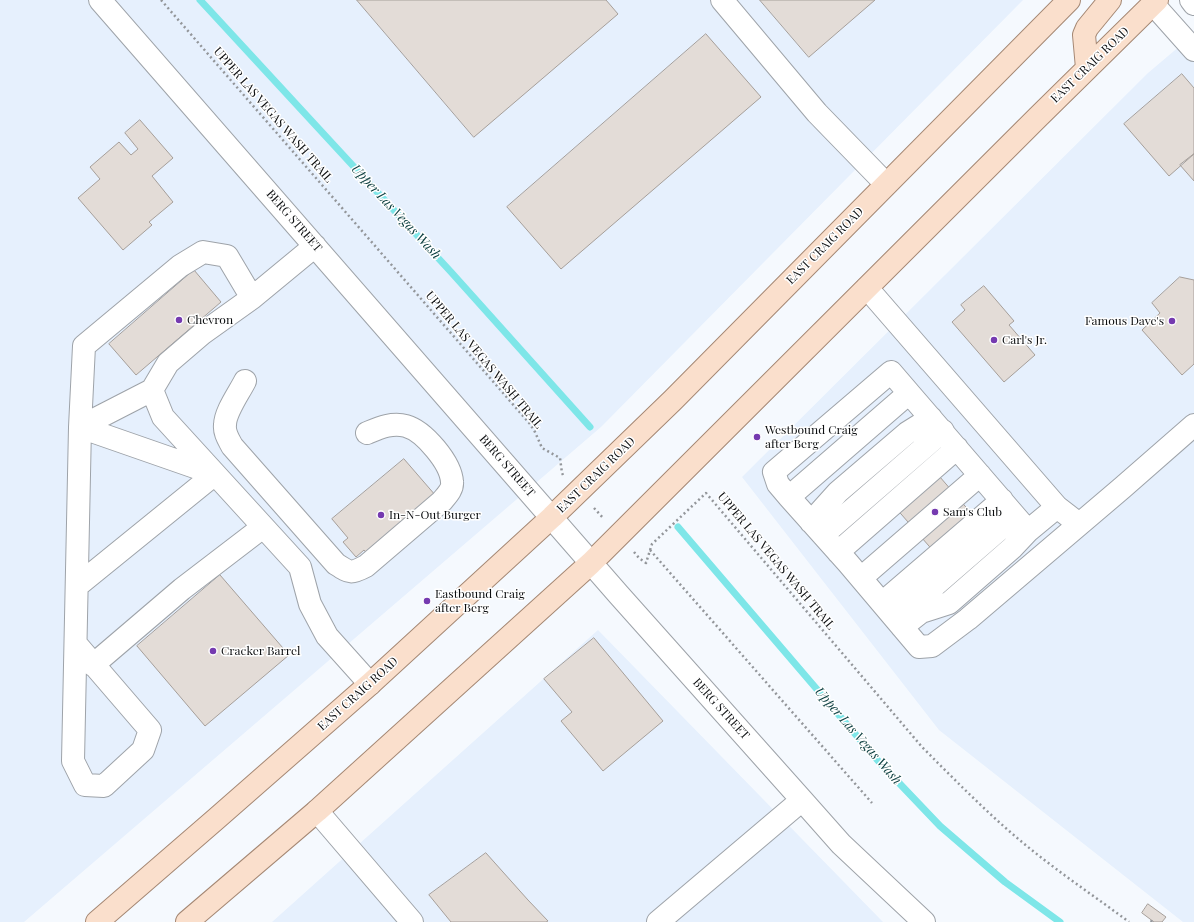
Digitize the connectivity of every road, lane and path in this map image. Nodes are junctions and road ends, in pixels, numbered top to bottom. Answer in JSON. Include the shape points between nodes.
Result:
{"nodes":[{"id":1,"x":100,"y":0,"type":"edge"},
{"id":2,"x":161,"y":0,"type":"edge"},
{"id":3,"x":722,"y":0,"type":"edge"},
{"id":4,"x":1069,"y":0,"type":"edge"},
{"id":5,"x":1110,"y":0,"type":"edge"},
{"id":6,"x":1191,"y":0,"type":"edge"},
{"id":7,"x":1154,"y":1,"type":"edge"},
{"id":8,"x":1194,"y":4,"type":"edge"},
{"id":9,"x":1194,"y":50,"type":"edge"},
{"id":10,"x":1087,"y":68,"type":"junction"},
{"id":11,"x":886,"y":184,"type":"junction"},
{"id":12,"x":316,"y":246,"type":"junction"},
{"id":13,"x":867,"y":288,"type":"junction"},
{"id":14,"x":252,"y":298,"type":"junction"},
{"id":15,"x":245,"y":381,"type":"dead end"},
{"id":16,"x":152,"y":390,"type":"junction"},
{"id":17,"x":909,"y":393,"type":"junction"},
{"id":18,"x":934,"y":421,"type":"junction"},
{"id":19,"x":1194,"y":425,"type":"edge"},
{"id":20,"x":80,"y":427,"type":"junction"},
{"id":21,"x":367,"y":433,"type":"dead end"},
{"id":22,"x":968,"y":461,"type":"junction"},
{"id":23,"x":215,"y":474,"type":"junction"},
{"id":24,"x":579,"y":491,"type":"junction"},
{"id":25,"x":789,"y":497,"type":"junction"},
{"id":26,"x":1057,"y":507,"type":"junction"},
{"id":27,"x":552,"y":517,"type":"junction"},
{"id":28,"x":1017,"y":518,"type":"junction"},
{"id":29,"x":1079,"y":524,"type":"junction"},
{"id":30,"x":263,"y":527,"type":"junction"},
{"id":31,"x":817,"y":528,"type":"junction"},
{"id":32,"x":619,"y":536,"type":"junction"},
{"id":33,"x":649,"y":550,"type":"junction"},
{"id":34,"x":592,"y":563,"type":"junction"},
{"id":35,"x":849,"y":564,"type":"junction"},
{"id":36,"x":77,"y":586,"type":"junction"},
{"id":37,"x":893,"y":616,"type":"junction"},
{"id":38,"x":76,"y":644,"type":"junction"},
{"id":39,"x":93,"y":665,"type":"junction"},
{"id":40,"x":370,"y":684,"type":"junction"},
{"id":41,"x":802,"y":800,"type":"junction"},
{"id":42,"x":872,"y":803,"type":"dead end"},
{"id":43,"x":317,"y":811,"type":"junction"},
{"id":44,"x":393,"y":899,"type":"junction"},
{"id":45,"x":97,"y":922,"type":"edge"},
{"id":46,"x":187,"y":922,"type":"edge"},
{"id":47,"x":391,"y":922,"type":"edge"},
{"id":48,"x":412,"y":922,"type":"edge"},
{"id":49,"x":658,"y":922,"type":"edge"},
{"id":50,"x":924,"y":922,"type":"edge"},
{"id":51,"x":1129,"y":922,"type":"edge"}],
"edges":[{"from":1,"to":12,"type":"street","name":"BERG STREET"},
{"from":2,"to":24,"type":"path","name":"UPPER LAS VEGAS WASH TRAIL","via":[[530,424],[542,448],[560,458],[562,473]]},
{"from":3,"to":11,"type":"street","via":[[817,113]]},
{"from":4,"to":11,"type":"main road","name":"EAST CRAIG ROAD"},
{"from":5,"to":10,"type":"main road","via":[[1084,35]]},
{"from":6,"to":8,"type":"street"},
{"from":7,"to":9,"type":"street"},
{"from":7,"to":10,"type":"main road","name":"EAST CRAIG ROAD"},
{"from":10,"to":13,"type":"main road","name":"EAST CRAIG ROAD"},
{"from":11,"to":24,"type":"main road","name":"EAST CRAIG ROAD","via":[[673,400]]},
{"from":12,"to":14,"type":"street"},
{"from":12,"to":27,"type":"street","name":"BERG STREET"},
{"from":13,"to":26,"type":"street"},
{"from":13,"to":32,"type":"main road","name":"EAST CRAIG ROAD"},
{"from":14,"to":16,"type":"street","via":[[202,333],[168,363]]},
{"from":14,"to":20,"type":"street","via":[[227,256],[203,252],[180,266],[84,346]]},
{"from":15,"to":21,"type":"street","via":[[226,419],[226,435],[232,446],[336,564],[348,572],[356,571],[372,561],[442,501],[450,491],[452,483],[448,465],[421,434],[406,426],[388,425]]},
{"from":16,"to":20,"type":"street"},
{"from":16,"to":23,"type":"street","via":[[163,417]]},
{"from":17,"to":18,"type":"street"},
{"from":17,"to":25,"type":"street"},
{"from":17,"to":25,"type":"street","via":[[891,372],[774,472],[778,484]]},
{"from":18,"to":22,"type":"street"},
{"from":18,"to":31,"type":"street","via":[[907,433],[838,492]]},
{"from":19,"to":29,"type":"street"},
{"from":20,"to":23,"type":"street"},
{"from":20,"to":36,"type":"street"},
{"from":22,"to":28,"type":"street"},
{"from":22,"to":35,"type":"street"},
{"from":22,"to":35,"type":"street"},
{"from":23,"to":30,"type":"street"},
{"from":23,"to":36,"type":"street"},
{"from":24,"to":27,"type":"main road","name":"EAST CRAIG ROAD"},
{"from":24,"to":32,"type":"path","name":"UPPER LAS VEGAS WASH TRAIL"},
{"from":25,"to":31,"type":"street"},
{"from":26,"to":28,"type":"street"},
{"from":26,"to":29,"type":"street"},
{"from":27,"to":34,"type":"street","name":"BERG STREET"},
{"from":27,"to":40,"type":"main road","name":"EAST CRAIG ROAD"},
{"from":28,"to":37,"type":"street"},
{"from":28,"to":37,"type":"street","via":[[1012,548],[949,602],[921,612]]},
{"from":29,"to":37,"type":"street","via":[[968,619],[932,646],[919,646]]},
{"from":30,"to":39,"type":"street","via":[[182,589]]},
{"from":30,"to":40,"type":"street","via":[[300,567],[310,604],[327,636]]},
{"from":31,"to":35,"type":"street"},
{"from":32,"to":33,"type":"path","name":"UPPER LAS VEGAS WASH TRAIL","via":[[646,563]]},
{"from":32,"to":34,"type":"main road","name":"EAST CRAIG ROAD"},
{"from":33,"to":42,"type":"path"},
{"from":33,"to":51,"type":"path","name":"UPPER LAS VEGAS WASH TRAIL","via":[[652,544],[706,493],[942,768],[1033,851]]},
{"from":34,"to":41,"type":"street","name":"BERG STREET"},
{"from":34,"to":43,"type":"main road","name":"EAST CRAIG ROAD"},
{"from":35,"to":37,"type":"street"},
{"from":36,"to":38,"type":"street"},
{"from":38,"to":39,"type":"street"},
{"from":38,"to":39,"type":"street","via":[[73,761],[86,785],[104,786],[143,750],[150,730]]},
{"from":40,"to":45,"type":"main road","name":"EAST CRAIG ROAD"},
{"from":41,"to":49,"type":"street"},
{"from":41,"to":50,"type":"street","name":"BERG STREET","via":[[841,844]]},
{"from":43,"to":44,"type":"street"},
{"from":43,"to":46,"type":"main road","name":"EAST CRAIG ROAD"},
{"from":44,"to":47,"type":"street"},
{"from":44,"to":48,"type":"street"}]}
